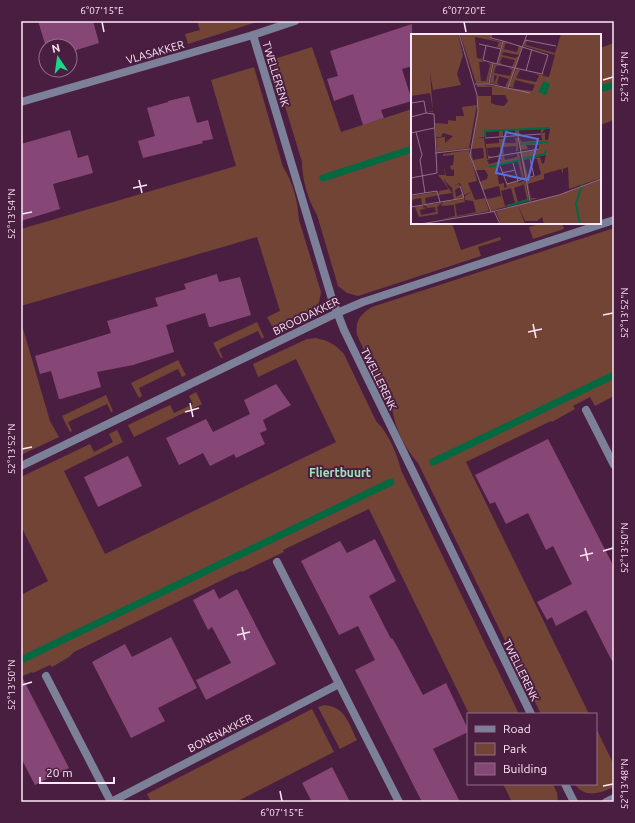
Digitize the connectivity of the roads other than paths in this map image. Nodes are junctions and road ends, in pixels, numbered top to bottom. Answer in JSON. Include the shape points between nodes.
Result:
{"nodes":[{"id":1,"x":295,"y":21,"type":"edge"},
{"id":2,"x":253,"y":35,"type":"junction"},
{"id":3,"x":21,"y":102,"type":"edge"},
{"id":4,"x":614,"y":220,"type":"edge"},
{"id":5,"x":337,"y":313,"type":"junction"},
{"id":6,"x":586,"y":410,"type":"dead end"},
{"id":7,"x":614,"y":465,"type":"edge"},
{"id":8,"x":21,"y":466,"type":"edge"},
{"id":9,"x":277,"y":562,"type":"dead end"},
{"id":10,"x":46,"y":676,"type":"dead end"},
{"id":11,"x":339,"y":684,"type":"junction"},
{"id":12,"x":531,"y":713,"type":"edge"},
{"id":13,"x":566,"y":785,"type":"edge"},
{"id":14,"x":614,"y":798,"type":"edge"},
{"id":15,"x":111,"y":802,"type":"edge"},
{"id":16,"x":399,"y":802,"type":"edge"},
{"id":17,"x":574,"y":802,"type":"edge"},
{"id":18,"x":606,"y":802,"type":"edge"}],
"edges":[{"from":1,"to":2,"type":"street","name":"VLASAKKER"},
{"from":2,"to":3,"type":"street","name":"VLASAKKER"},
{"from":2,"to":5,"type":"street","name":"TWELLERENK"},
{"from":4,"to":5,"type":"street","name":"BROODAKKER","via":[[363,302]]},
{"from":5,"to":8,"type":"street","name":"BROODAKKER"},
{"from":5,"to":12,"type":"street","name":"TWELLERENK","via":[[387,421]]},
{"from":6,"to":7,"type":"street"},
{"from":9,"to":11,"type":"street"},
{"from":10,"to":15,"type":"street","name":"BONENAKKER"},
{"from":11,"to":15,"type":"street","name":"BONENAKKER"},
{"from":11,"to":16,"type":"street"},
{"from":13,"to":17,"type":"street"},
{"from":14,"to":18,"type":"street"}]}
